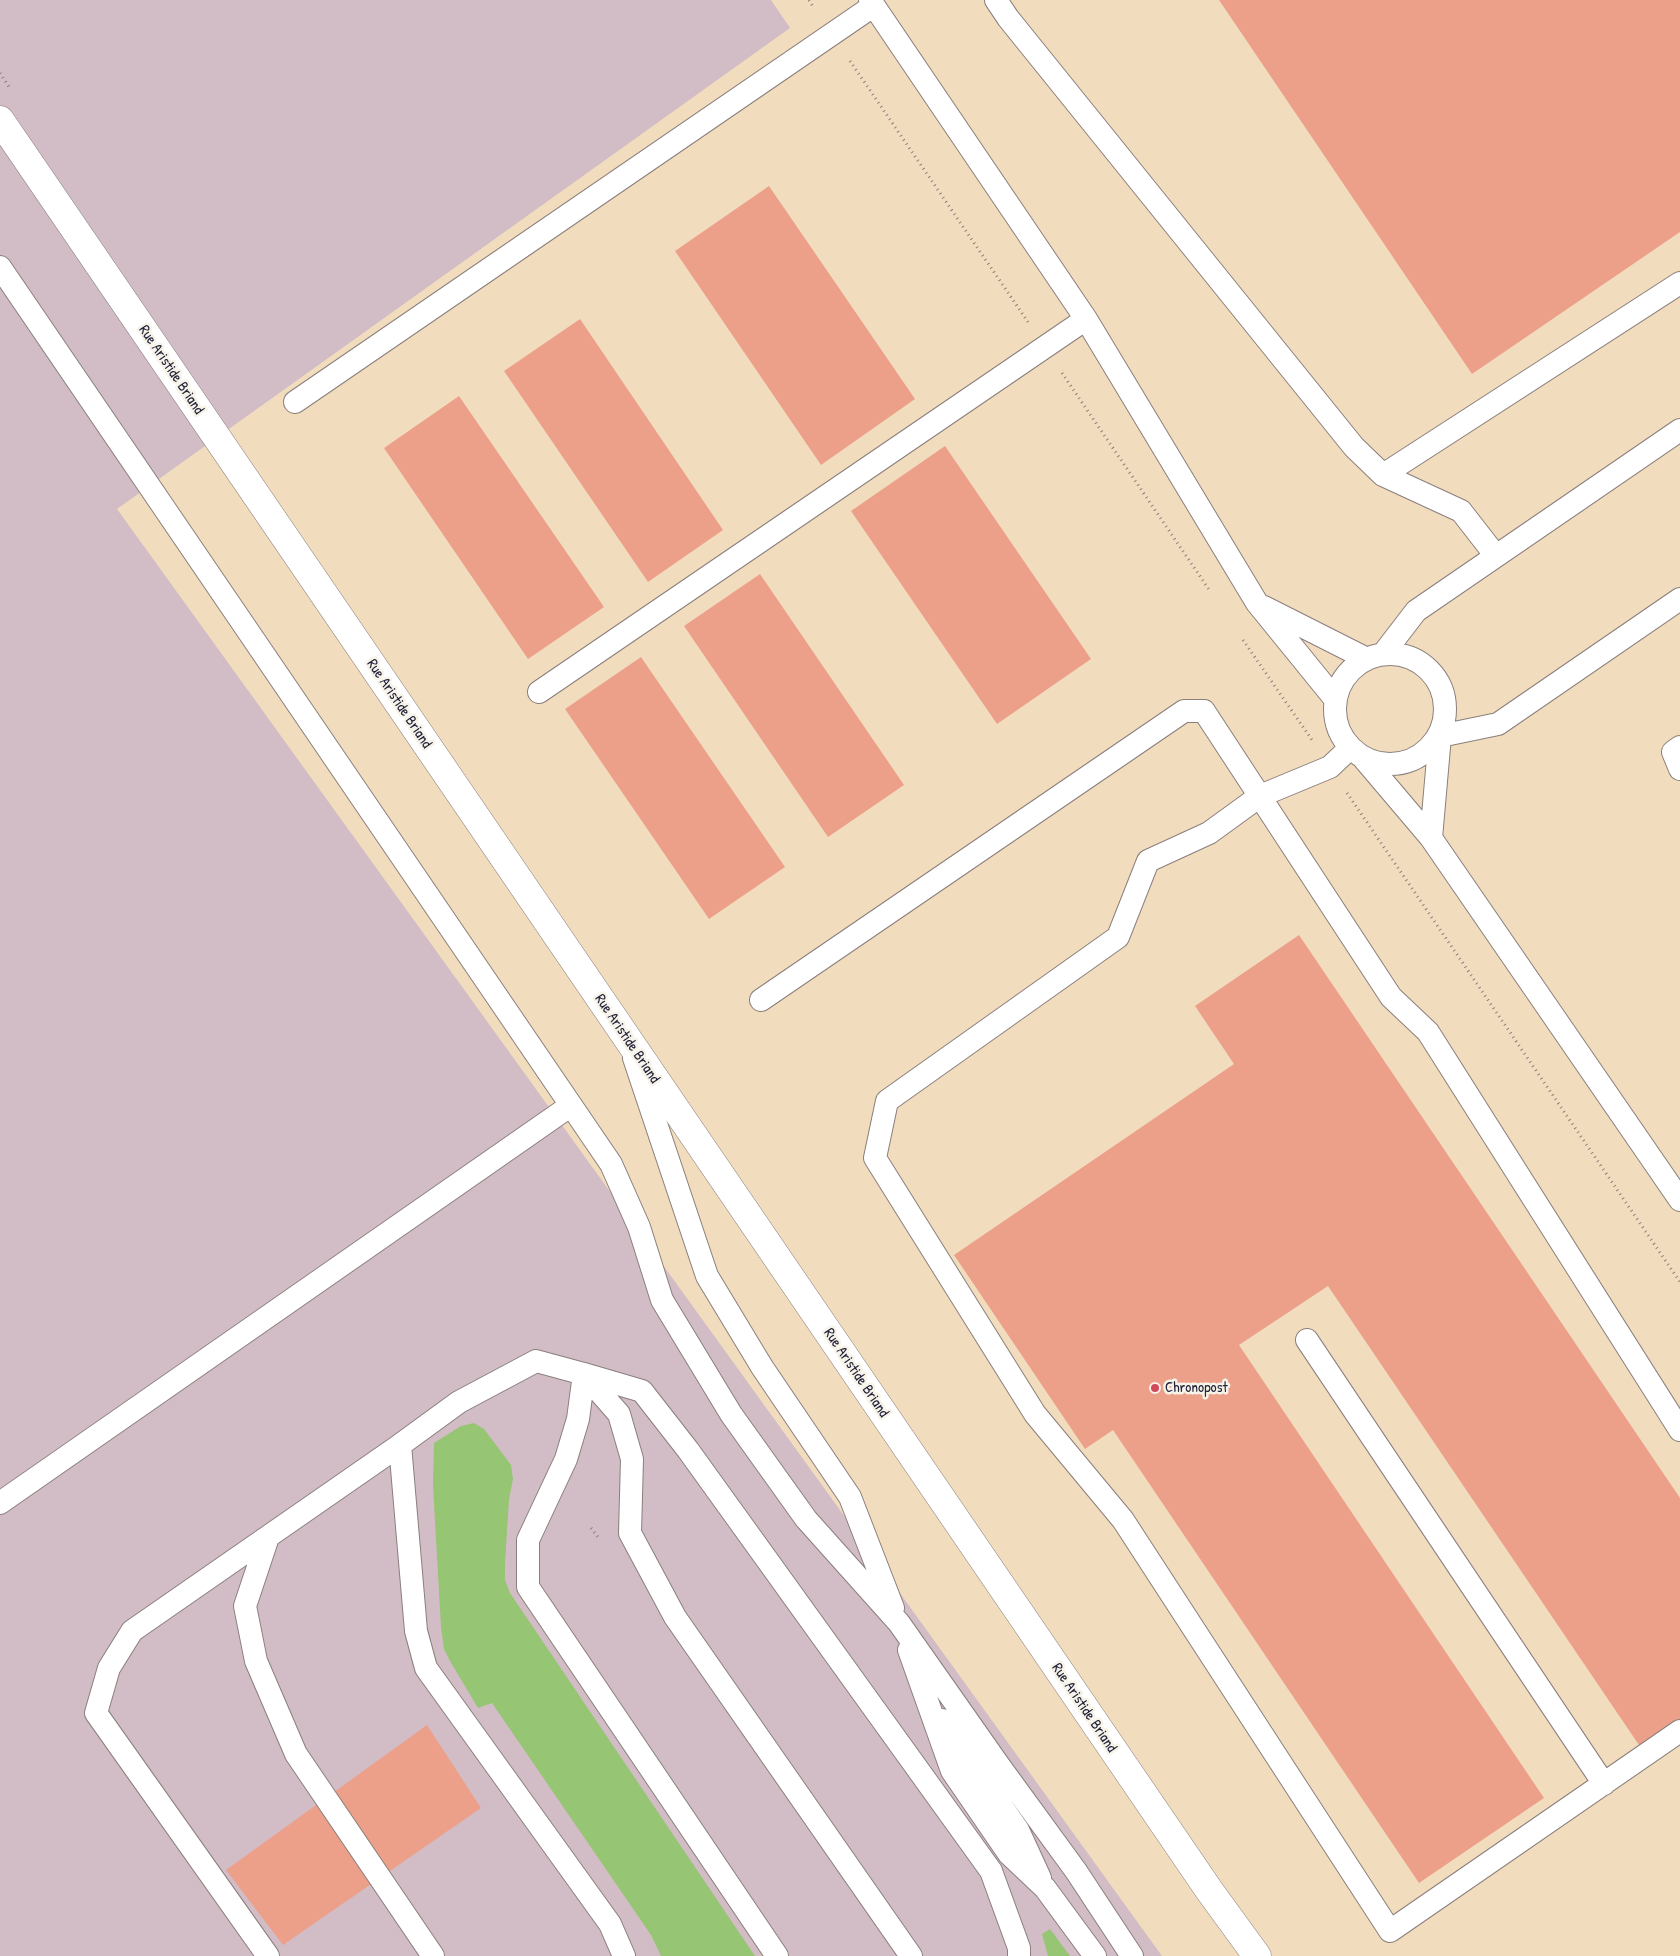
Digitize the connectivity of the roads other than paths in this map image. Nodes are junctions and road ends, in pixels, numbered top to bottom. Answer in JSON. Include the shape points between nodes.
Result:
{"nodes":[{"id":1,"x":996,"y":0,"type":"edge"},
{"id":2,"x":871,"y":3,"type":"edge"},
{"id":3,"x":0,"y":120,"type":"edge"},
{"id":4,"x":0,"y":266,"type":"edge"},
{"id":5,"x":1680,"y":284,"type":"edge"},
{"id":6,"x":1086,"y":319,"type":"junction"},
{"id":7,"x":295,"y":402,"type":"dead end"},
{"id":8,"x":1680,"y":430,"type":"edge"},
{"id":9,"x":1383,"y":475,"type":"junction"},
{"id":10,"x":1496,"y":556,"type":"junction"},
{"id":11,"x":1680,"y":599,"type":"edge"},
{"id":12,"x":1256,"y":603,"type":"junction"},
{"id":13,"x":1375,"y":657,"type":"junction"},
{"id":14,"x":539,"y":692,"type":"dead end"},
{"id":15,"x":1335,"y":699,"type":"junction"},
{"id":16,"x":1440,"y":736,"type":"junction"},
{"id":17,"x":1680,"y":747,"type":"edge"},
{"id":18,"x":1357,"y":753,"type":"junction"},
{"id":19,"x":1680,"y":769,"type":"edge"},
{"id":20,"x":1260,"y":796,"type":"junction"},
{"id":21,"x":1431,"y":838,"type":"junction"},
{"id":22,"x":762,"y":1000,"type":"dead end"},
{"id":23,"x":628,"y":1040,"type":"junction"},
{"id":24,"x":570,"y":1106,"type":"junction"},
{"id":25,"x":1680,"y":1200,"type":"edge"},
{"id":26,"x":1307,"y":1340,"type":"dead end"},
{"id":27,"x":584,"y":1374,"type":"junction"},
{"id":28,"x":1680,"y":1430,"type":"edge"},
{"id":29,"x":400,"y":1445,"type":"junction"},
{"id":30,"x":0,"y":1503,"type":"edge"},
{"id":31,"x":268,"y":1537,"type":"junction"},
{"id":32,"x":899,"y":1623,"type":"junction"},
{"id":33,"x":1680,"y":1731,"type":"edge"},
{"id":34,"x":1604,"y":1784,"type":"junction"},
{"id":35,"x":268,"y":1956,"type":"edge"},
{"id":36,"x":433,"y":1956,"type":"edge"},
{"id":37,"x":624,"y":1956,"type":"edge"},
{"id":38,"x":777,"y":1956,"type":"edge"},
{"id":39,"x":911,"y":1956,"type":"edge"},
{"id":40,"x":1019,"y":1956,"type":"edge"},
{"id":41,"x":1095,"y":1956,"type":"edge"},
{"id":42,"x":1132,"y":1956,"type":"edge"},
{"id":43,"x":1257,"y":1956,"type":"edge"}],
"edges":[{"from":1,"to":9,"type":"lane","via":[[1348,439]]},
{"from":2,"to":6,"type":"lane"},
{"from":2,"to":7,"type":"lane"},
{"from":3,"to":23,"type":"main road","name":"Rue Aristide Briand"},
{"from":4,"to":24,"type":"lane"},
{"from":5,"to":9,"type":"lane"},
{"from":6,"to":12,"type":"lane"},
{"from":6,"to":14,"type":"lane"},
{"from":8,"to":10,"type":"lane"},
{"from":9,"to":10,"type":"lane","via":[[1461,511]]},
{"from":10,"to":13,"type":"lane","via":[[1416,611]]},
{"from":11,"to":16,"type":"lane","via":[[1498,724]]},
{"from":12,"to":13,"type":"lane"},
{"from":12,"to":15,"type":"lane"},
{"from":13,"to":15,"type":"lane","via":[[1352,669],[1341,683]]},
{"from":13,"to":16,"type":"lane","via":[[1400,654],[1417,660],[1431,671],[1441,685],[1446,702],[1446,720]]},
{"from":15,"to":18,"type":"lane","via":[[1335,717],[1340,734]]},
{"from":16,"to":18,"type":"lane","via":[[1414,760],[1398,765],[1380,765]]},
{"from":16,"to":21,"type":"lane"},
{"from":17,"to":19,"type":"lane","via":[[1673,752]]},
{"from":18,"to":20,"type":"lane"},
{"from":18,"to":21,"type":"lane"},
{"from":20,"to":22,"type":"lane","via":[[1204,711],[1184,711]]},
{"from":20,"to":28,"type":"lane","via":[[1391,997],[1428,1032]]},
{"from":20,"to":34,"type":"lane","via":[[1209,833],[1148,861],[1118,937],[887,1101],[875,1158],[1035,1414],[1123,1520],[1390,1932]]},
{"from":21,"to":25,"type":"lane"},
{"from":23,"to":32,"type":"lane","via":[[707,1276],[762,1367],[850,1497]]},
{"from":23,"to":43,"type":"main road","name":"Rue Aristide Briand"},
{"from":24,"to":30,"type":"lane"},
{"from":24,"to":32,"type":"lane","via":[[611,1164],[639,1227],[662,1300],[731,1414],[806,1519]]},
{"from":26,"to":34,"type":"lane"},
{"from":27,"to":29,"type":"lane","via":[[536,1361],[459,1402]]},
{"from":27,"to":38,"type":"lane","via":[[578,1419],[566,1459],[528,1540],[528,1587]]},
{"from":27,"to":39,"type":"lane","via":[[619,1414],[632,1459],[630,1533],[674,1617]]},
{"from":27,"to":40,"type":"lane","via":[[642,1391],[688,1450],[991,1872],[1019,1948]]},
{"from":29,"to":31,"type":"lane"},
{"from":29,"to":37,"type":"lane","via":[[416,1631],[426,1668],[610,1924]]},
{"from":31,"to":35,"type":"lane","via":[[132,1631],[109,1668],[96,1713]]},
{"from":31,"to":36,"type":"lane","via":[[245,1606],[256,1661],[296,1754]]},
{"from":32,"to":41,"type":"lane","via":[[952,1771],[1009,1854],[1045,1888]]},
{"from":32,"to":42,"type":"lane","via":[[1076,1871]]},
{"from":33,"to":34,"type":"lane"}]}
